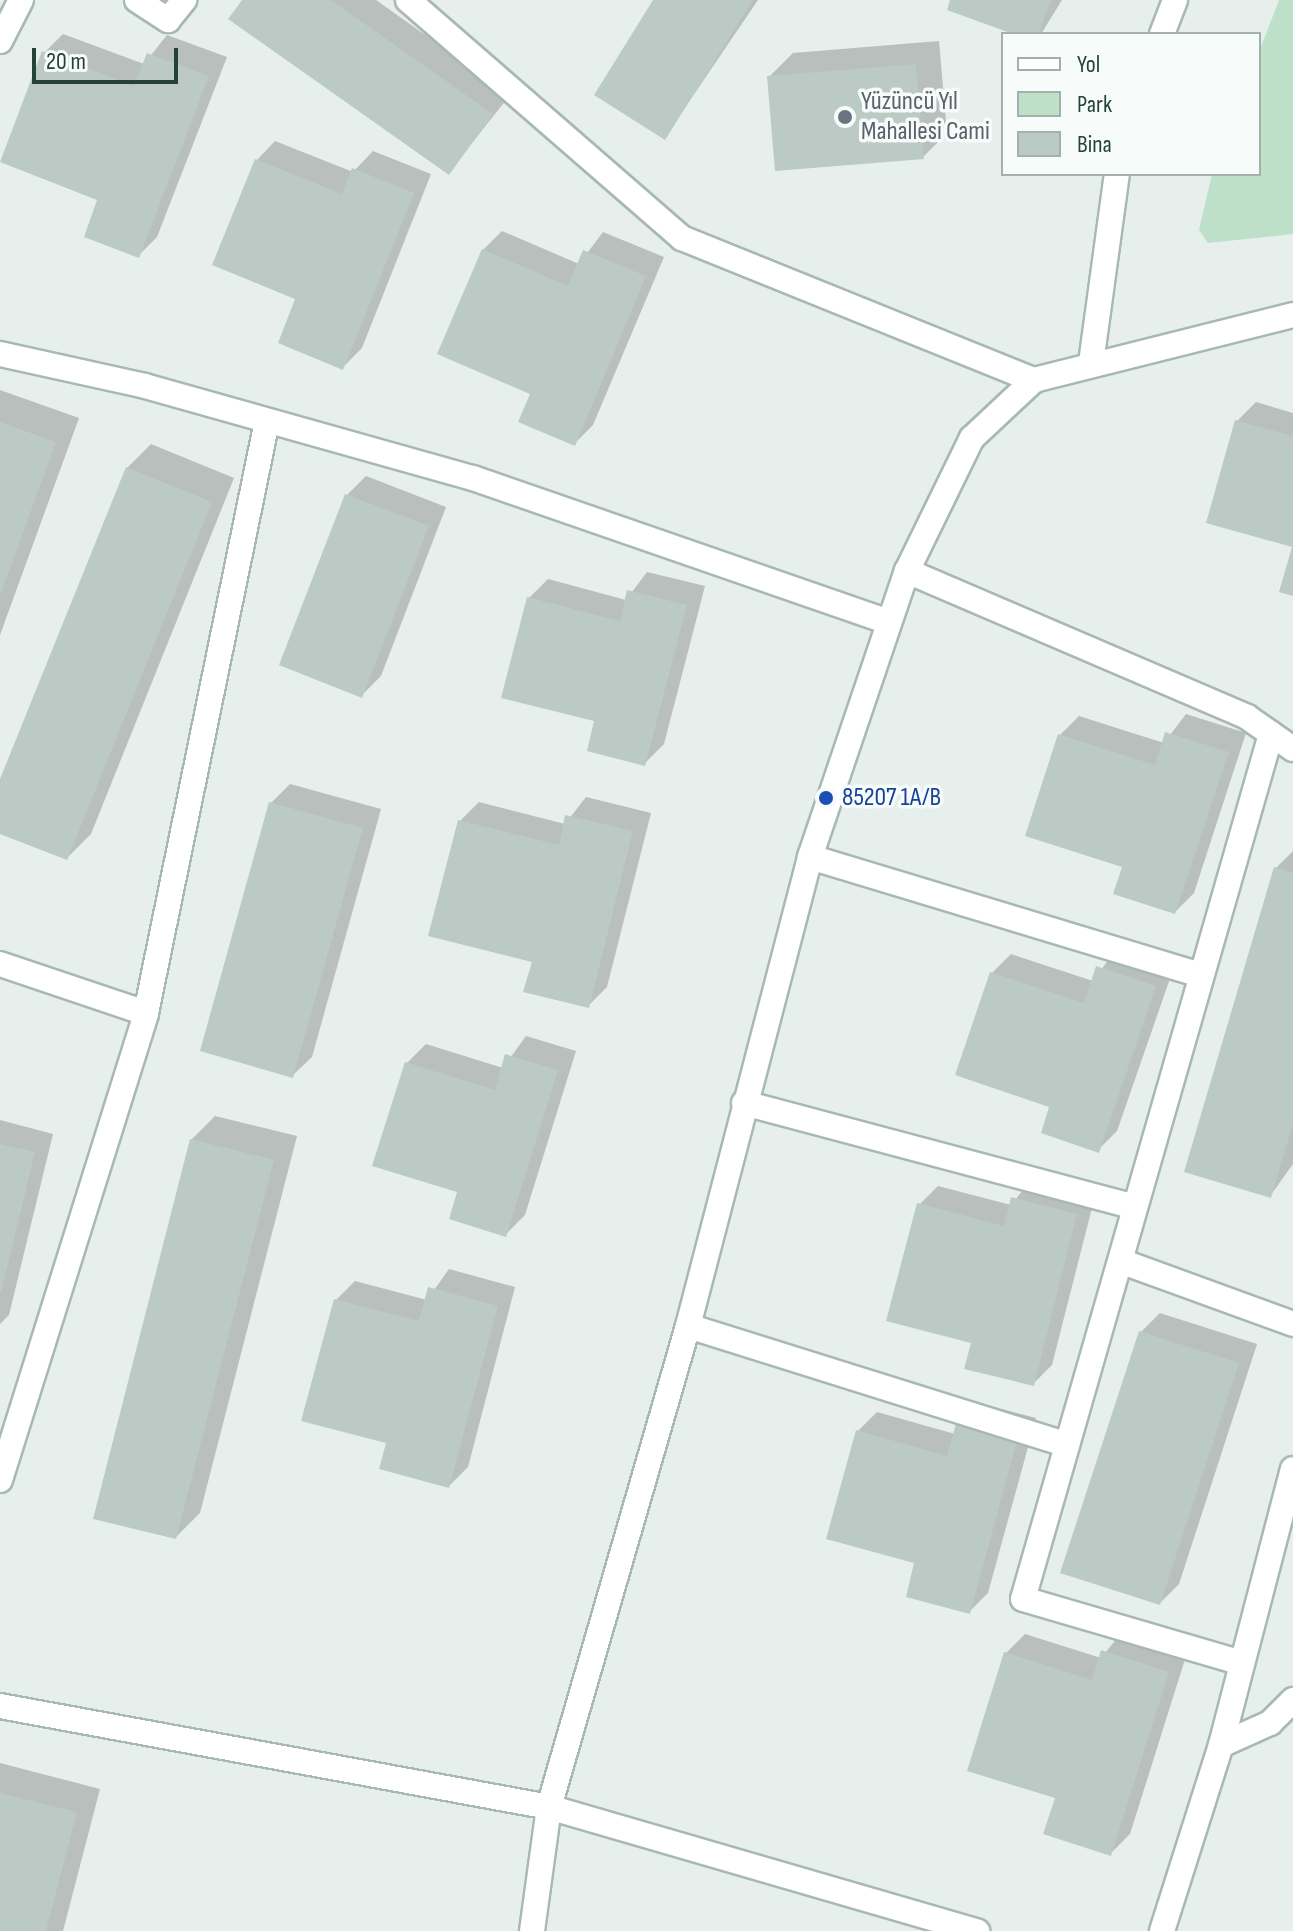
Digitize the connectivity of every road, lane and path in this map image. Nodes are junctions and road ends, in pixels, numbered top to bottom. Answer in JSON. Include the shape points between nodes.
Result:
{"nodes":[{"id":1,"x":21,"y":0,"type":"edge"},
{"id":2,"x":137,"y":0,"type":"edge"},
{"id":3,"x":184,"y":0,"type":"edge"},
{"id":4,"x":408,"y":0,"type":"edge"},
{"id":5,"x":1175,"y":0,"type":"edge"},
{"id":6,"x":1163,"y":32,"type":"edge"},
{"id":7,"x":0,"y":41,"type":"edge"},
{"id":8,"x":1117,"y":176,"type":"edge"},
{"id":9,"x":1293,"y":315,"type":"edge"},
{"id":10,"x":0,"y":354,"type":"edge"},
{"id":11,"x":1091,"y":363,"type":"junction"},
{"id":12,"x":1034,"y":380,"type":"junction"},
{"id":13,"x":267,"y":421,"type":"junction"},
{"id":14,"x":907,"y":571,"type":"junction"},
{"id":15,"x":888,"y":622,"type":"junction"},
{"id":16,"x":1271,"y":734,"type":"junction"},
{"id":17,"x":1293,"y":749,"type":"edge"},
{"id":18,"x":810,"y":857,"type":"junction"},
{"id":19,"x":0,"y":964,"type":"edge"},
{"id":20,"x":1201,"y":975,"type":"junction"},
{"id":21,"x":146,"y":1013,"type":"junction"},
{"id":22,"x":744,"y":1103,"type":"junction"},
{"id":23,"x":1134,"y":1207,"type":"junction"},
{"id":24,"x":1123,"y":1262,"type":"junction"},
{"id":25,"x":1293,"y":1324,"type":"edge"},
{"id":26,"x":688,"y":1326,"type":"junction"},
{"id":27,"x":1067,"y":1445,"type":"junction"},
{"id":28,"x":1293,"y":1469,"type":"edge"},
{"id":29,"x":0,"y":1480,"type":"edge"},
{"id":30,"x":1242,"y":1663,"type":"junction"},
{"id":31,"x":1293,"y":1700,"type":"edge"},
{"id":32,"x":0,"y":1706,"type":"edge"},
{"id":33,"x":1221,"y":1745,"type":"junction"},
{"id":34,"x":549,"y":1807,"type":"junction"},
{"id":35,"x":532,"y":1931,"type":"edge"},
{"id":36,"x":977,"y":1931,"type":"edge"},
{"id":37,"x":1162,"y":1931,"type":"edge"}],
"edges":[{"from":1,"to":7,"type":"street"},
{"from":2,"to":3,"type":"street","via":[[168,20]]},
{"from":4,"to":12,"type":"street","via":[[682,238]]},
{"from":5,"to":6,"type":"street"},
{"from":8,"to":11,"type":"street"},
{"from":9,"to":11,"type":"street"},
{"from":10,"to":13,"type":"street"},
{"from":11,"to":12,"type":"street"},
{"from":12,"to":14,"type":"street","via":[[972,438]]},
{"from":13,"to":15,"type":"street","via":[[473,478]]},
{"from":13,"to":21,"type":"street"},
{"from":14,"to":15,"type":"street"},
{"from":14,"to":16,"type":"street"},
{"from":15,"to":18,"type":"street"},
{"from":16,"to":17,"type":"street"},
{"from":16,"to":20,"type":"street"},
{"from":18,"to":20,"type":"street"},
{"from":18,"to":22,"type":"street"},
{"from":19,"to":21,"type":"street"},
{"from":20,"to":23,"type":"street"},
{"from":21,"to":29,"type":"street"},
{"from":22,"to":23,"type":"street"},
{"from":22,"to":26,"type":"street"},
{"from":23,"to":24,"type":"street"},
{"from":24,"to":25,"type":"street"},
{"from":24,"to":27,"type":"street"},
{"from":26,"to":27,"type":"street"},
{"from":26,"to":34,"type":"street"},
{"from":27,"to":30,"type":"street","via":[[1023,1599]]},
{"from":28,"to":30,"type":"street"},
{"from":30,"to":33,"type":"street"},
{"from":31,"to":33,"type":"street","via":[[1270,1723]]},
{"from":32,"to":34,"type":"street"},
{"from":33,"to":37,"type":"street"},
{"from":34,"to":35,"type":"street"},
{"from":34,"to":36,"type":"street"}]}
